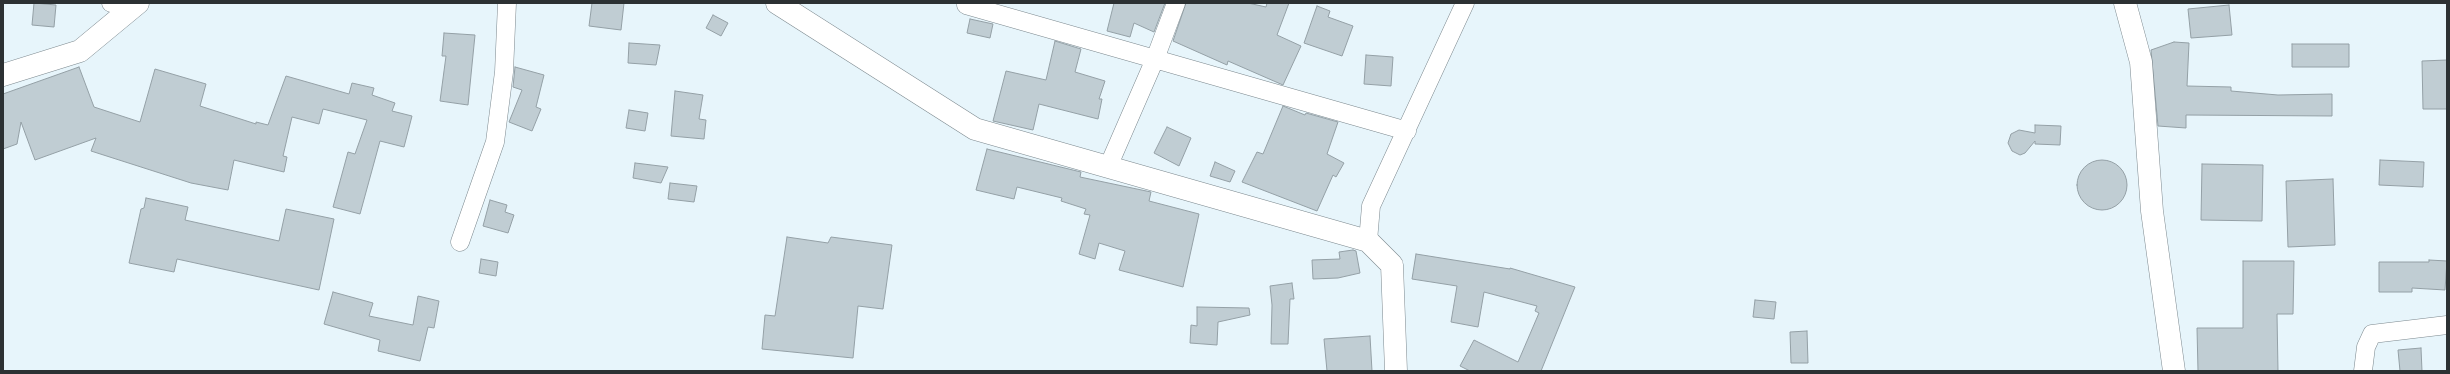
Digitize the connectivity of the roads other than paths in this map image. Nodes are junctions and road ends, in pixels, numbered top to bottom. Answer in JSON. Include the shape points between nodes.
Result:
{"nodes":[{"id":1,"x":507,"y":3,"type":"edge"},
{"id":2,"x":777,"y":3,"type":"edge"},
{"id":3,"x":1176,"y":3,"type":"edge"},
{"id":4,"x":1465,"y":3,"type":"edge"},
{"id":5,"x":2125,"y":3,"type":"edge"},
{"id":6,"x":127,"y":5,"type":"edge"},
{"id":7,"x":966,"y":5,"type":"dead end"},
{"id":8,"x":1155,"y":59,"type":"junction"},
{"id":9,"x":3,"y":75,"type":"edge"},
{"id":10,"x":1407,"y":131,"type":"junction"},
{"id":11,"x":1108,"y":167,"type":"junction"},
{"id":12,"x":1368,"y":241,"type":"junction"},
{"id":13,"x":460,"y":242,"type":"dead end"},
{"id":14,"x":2447,"y":325,"type":"edge"},
{"id":15,"x":1396,"y":371,"type":"edge"},
{"id":16,"x":2174,"y":371,"type":"edge"},
{"id":17,"x":2363,"y":371,"type":"edge"}],
"edges":[{"from":1,"to":13,"type":"street","via":[[504,72],[495,142]]},
{"from":2,"to":11,"type":"street","via":[[975,129]]},
{"from":3,"to":8,"type":"street"},
{"from":4,"to":10,"type":"street"},
{"from":5,"to":16,"type":"street","via":[[2141,62],[2152,211]]},
{"from":6,"to":9,"type":"street","via":[[80,50]]},
{"from":7,"to":8,"type":"street"},
{"from":8,"to":10,"type":"street"},
{"from":8,"to":11,"type":"street"},
{"from":10,"to":12,"type":"street","via":[[1371,206]]},
{"from":11,"to":12,"type":"street"},
{"from":12,"to":15,"type":"street","via":[[1392,265]]},
{"from":14,"to":17,"type":"street","via":[[2372,334],[2366,346]]}]}
